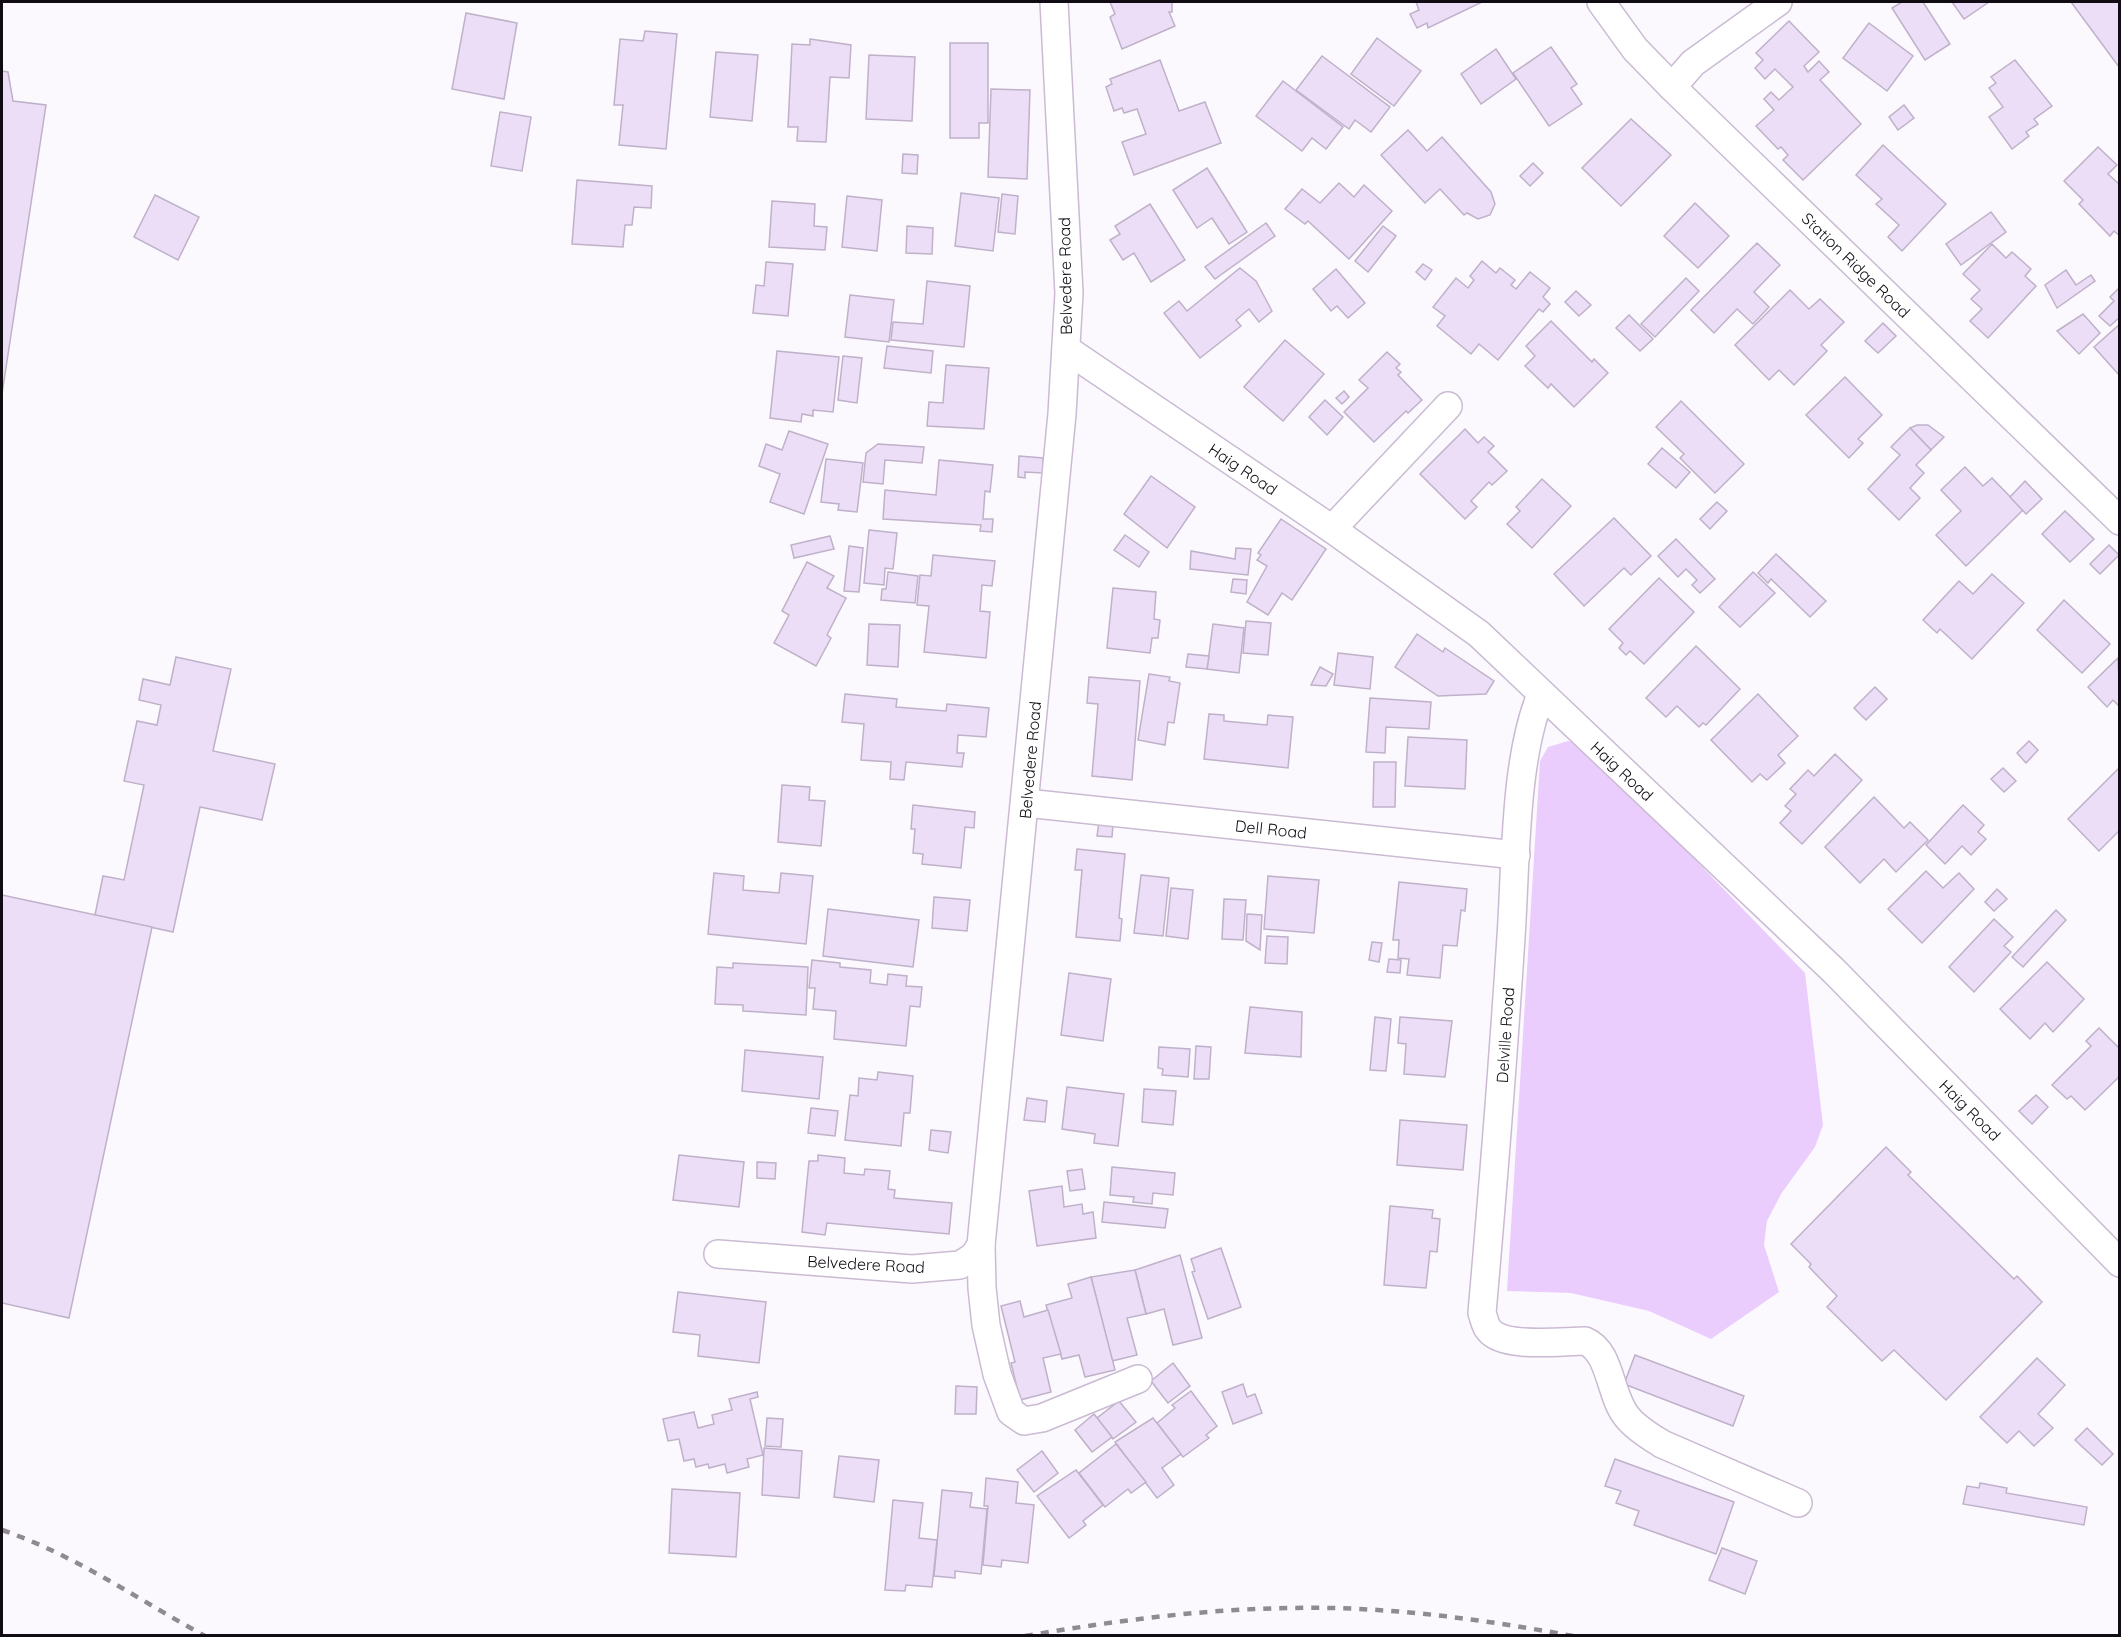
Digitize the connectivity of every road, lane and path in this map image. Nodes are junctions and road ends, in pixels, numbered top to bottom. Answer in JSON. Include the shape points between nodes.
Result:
{"nodes":[{"id":1,"x":1054,"y":2,"type":"edge"},
{"id":2,"x":1602,"y":2,"type":"edge"},
{"id":3,"x":1778,"y":2,"type":"edge"},
{"id":4,"x":1671,"y":87,"type":"junction"},
{"id":5,"x":1066,"y":349,"type":"junction"},
{"id":6,"x":1448,"y":406,"type":"dead end"},
{"id":7,"x":2120,"y":521,"type":"edge"},
{"id":8,"x":1332,"y":529,"type":"junction"},
{"id":9,"x":1541,"y":695,"type":"junction"},
{"id":10,"x":1026,"y":803,"type":"junction"},
{"id":11,"x":1516,"y":855,"type":"junction"},
{"id":12,"x":981,"y":1245,"type":"junction"},
{"id":13,"x":718,"y":1254,"type":"dead end"},
{"id":14,"x":2117,"y":1254,"type":"edge"},
{"id":15,"x":1138,"y":1379,"type":"dead end"},
{"id":16,"x":1798,"y":1503,"type":"dead end"}],
"edges":[{"from":1,"to":5,"type":"street","name":"Belvedere Road","via":[[1069,293]]},
{"from":2,"to":4,"type":"street","name":"Station Ridge Road","via":[[1635,48]]},
{"from":3,"to":4,"type":"street","via":[[1693,63]]},
{"from":4,"to":7,"type":"street","name":"Station Ridge Road"},
{"from":5,"to":8,"type":"street","name":"Haig Road"},
{"from":5,"to":10,"type":"street","name":"Belvedere Road"},
{"from":6,"to":8,"type":"street"},
{"from":8,"to":9,"type":"street","name":"Haig Road","via":[[1479,634]]},
{"from":9,"to":11,"type":"street","name":"Delville Road","via":[[1530,721]]},
{"from":9,"to":14,"type":"street","name":"Haig Road","via":[[1834,971]]},
{"from":10,"to":11,"type":"street","name":"Dell Road"},
{"from":10,"to":12,"type":"street","name":"Belvedere Road"},
{"from":11,"to":16,"type":"street","name":"Delville Road","via":[[1482,1312],[1487,1329],[1508,1341],[1592,1344],[1606,1365],[1627,1417],[1644,1431],[1662,1444]]},
{"from":12,"to":13,"type":"street","name":"Belvedere Road","via":[[974,1256],[960,1265],[922,1269]]},
{"from":12,"to":15,"type":"street","via":[[987,1325],[997,1374],[1011,1413],[1024,1421],[1042,1418]]}]}
